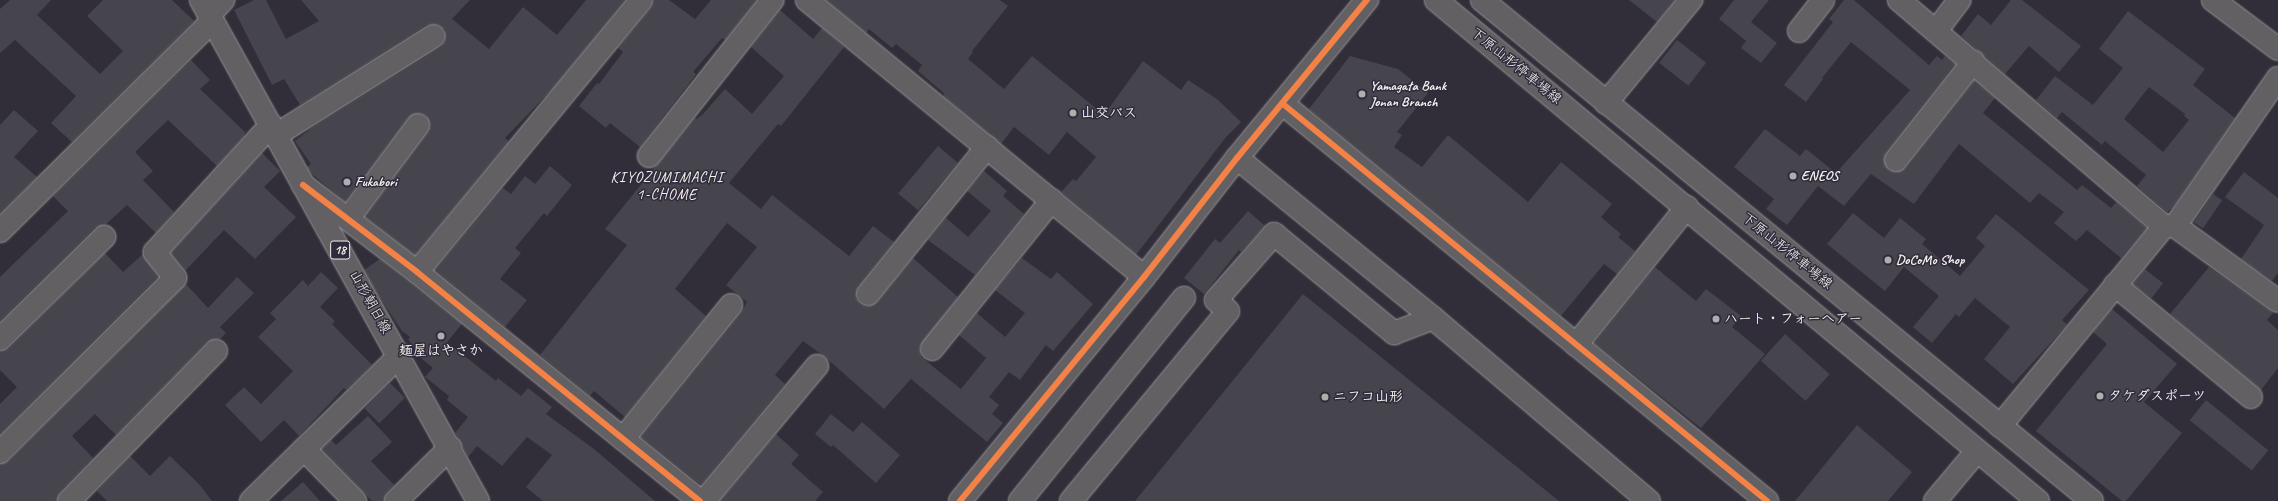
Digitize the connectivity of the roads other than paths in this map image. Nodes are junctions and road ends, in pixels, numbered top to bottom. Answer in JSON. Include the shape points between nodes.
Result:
{"nodes":[{"id":1,"x":642,"y":0,"type":"edge"},
{"id":2,"x":772,"y":0,"type":"edge"},
{"id":3,"x":806,"y":0,"type":"edge"},
{"id":4,"x":1368,"y":0,"type":"edge"},
{"id":5,"x":1436,"y":0,"type":"edge"},
{"id":6,"x":1482,"y":0,"type":"edge"},
{"id":7,"x":1691,"y":0,"type":"edge"},
{"id":8,"x":1823,"y":0,"type":"edge"},
{"id":9,"x":1899,"y":0,"type":"edge"},
{"id":10,"x":1959,"y":0,"type":"edge"},
{"id":11,"x":2212,"y":0,"type":"edge"},
{"id":12,"x":211,"y":9,"type":"edge"},
{"id":13,"x":1799,"y":31,"type":"dead end"},
{"id":14,"x":1936,"y":31,"type":"junction"},
{"id":15,"x":434,"y":36,"type":"dead end"},
{"id":16,"x":2278,"y":49,"type":"edge"},
{"id":17,"x":1973,"y":62,"type":"junction"},
{"id":18,"x":2278,"y":78,"type":"edge"},
{"id":19,"x":1606,"y":103,"type":"junction"},
{"id":20,"x":1283,"y":104,"type":"junction"},
{"id":21,"x":418,"y":124,"type":"dead end"},
{"id":22,"x":273,"y":130,"type":"junction"},
{"id":23,"x":987,"y":147,"type":"junction"},
{"id":24,"x":648,"y":156,"type":"dead end"},
{"id":25,"x":1237,"y":158,"type":"junction"},
{"id":26,"x":1896,"y":160,"type":"dead end"},
{"id":27,"x":303,"y":185,"type":"junction"},
{"id":28,"x":1052,"y":200,"type":"junction"},
{"id":29,"x":1687,"y":206,"type":"junction"},
{"id":30,"x":348,"y":219,"type":"junction"},
{"id":31,"x":2170,"y":226,"type":"junction"},
{"id":32,"x":0,"y":231,"type":"edge"},
{"id":33,"x":104,"y":237,"type":"dead end"},
{"id":34,"x":417,"y":272,"type":"junction"},
{"id":35,"x":1144,"y":277,"type":"junction"},
{"id":36,"x":2115,"y":285,"type":"junction"},
{"id":37,"x":868,"y":294,"type":"dead end"},
{"id":38,"x":1184,"y":298,"type":"dead end"},
{"id":39,"x":2278,"y":301,"type":"edge"},
{"id":40,"x":731,"y":305,"type":"dead end"},
{"id":41,"x":1433,"y":318,"type":"junction"},
{"id":42,"x":0,"y":339,"type":"edge"},
{"id":43,"x":1576,"y":345,"type":"junction"},
{"id":44,"x":932,"y":349,"type":"dead end"},
{"id":45,"x":216,"y":351,"type":"dead end"},
{"id":46,"x":400,"y":355,"type":"junction"},
{"id":47,"x":817,"y":366,"type":"dead end"},
{"id":48,"x":2251,"y":397,"type":"dead end"},
{"id":49,"x":2000,"y":426,"type":"junction"},
{"id":50,"x":623,"y":439,"type":"junction"},
{"id":51,"x":450,"y":448,"type":"junction"},
{"id":52,"x":304,"y":449,"type":"junction"},
{"id":53,"x":1977,"y":451,"type":"junction"},
{"id":54,"x":0,"y":452,"type":"edge"},
{"id":55,"x":68,"y":501,"type":"edge"},
{"id":56,"x":252,"y":501,"type":"edge"},
{"id":57,"x":355,"y":501,"type":"edge"},
{"id":58,"x":396,"y":501,"type":"edge"},
{"id":59,"x":478,"y":501,"type":"edge"},
{"id":60,"x":700,"y":501,"type":"edge"},
{"id":61,"x":704,"y":501,"type":"edge"},
{"id":62,"x":960,"y":501,"type":"edge"},
{"id":63,"x":1020,"y":501,"type":"edge"},
{"id":64,"x":1071,"y":501,"type":"edge"},
{"id":65,"x":1649,"y":501,"type":"edge"},
{"id":66,"x":1767,"y":501,"type":"edge"},
{"id":67,"x":1935,"y":501,"type":"edge"},
{"id":68,"x":2038,"y":501,"type":"edge"},
{"id":69,"x":2092,"y":501,"type":"edge"}],
"edges":[{"from":1,"to":34,"type":"street"},
{"from":2,"to":24,"type":"street"},
{"from":3,"to":23,"type":"street"},
{"from":4,"to":20,"type":"street"},
{"from":5,"to":29,"type":"street","name":"下原山形停車場線"},
{"from":6,"to":19,"type":"street","name":"下原山形停車場線"},
{"from":7,"to":19,"type":"street"},
{"from":8,"to":13,"type":"street"},
{"from":9,"to":14,"type":"street"},
{"from":10,"to":14,"type":"street"},
{"from":11,"to":16,"type":"street"},
{"from":12,"to":22,"type":"street","name":"山形朝日線","number":"18"},
{"from":12,"to":32,"type":"street"},
{"from":14,"to":17,"type":"street"},
{"from":15,"to":22,"type":"street"},
{"from":17,"to":26,"type":"street"},
{"from":17,"to":31,"type":"street"},
{"from":18,"to":31,"type":"street"},
{"from":19,"to":49,"type":"street","name":"下原山形停車場線"},
{"from":20,"to":25,"type":"street"},
{"from":20,"to":43,"type":"street"},
{"from":21,"to":30,"type":"street"},
{"from":22,"to":27,"type":"street","name":"山形朝日線","number":"18"},
{"from":22,"to":54,"type":"street","via":[[155,252],[175,278]]},
{"from":23,"to":28,"type":"street"},
{"from":23,"to":37,"type":"street"},
{"from":25,"to":35,"type":"street"},
{"from":25,"to":41,"type":"street"},
{"from":27,"to":30,"type":"street"},
{"from":27,"to":46,"type":"street","name":"山形朝日線","number":"18"},
{"from":28,"to":35,"type":"street"},
{"from":28,"to":44,"type":"street"},
{"from":29,"to":43,"type":"street"},
{"from":29,"to":53,"type":"street","name":"下原山形停車場線"},
{"from":30,"to":34,"type":"street"},
{"from":31,"to":36,"type":"street"},
{"from":31,"to":39,"type":"street"},
{"from":33,"to":42,"type":"street"},
{"from":34,"to":50,"type":"street"},
{"from":35,"to":62,"type":"street"},
{"from":36,"to":48,"type":"street"},
{"from":36,"to":49,"type":"street"},
{"from":38,"to":63,"type":"street"},
{"from":40,"to":50,"type":"street"},
{"from":41,"to":64,"type":"street","via":[[1394,333],[1274,234],[1216,300],[1228,311]]},
{"from":41,"to":65,"type":"street"},
{"from":43,"to":66,"type":"street"},
{"from":45,"to":55,"type":"street"},
{"from":46,"to":51,"type":"street","name":"山形朝日線","number":"18"},
{"from":46,"to":52,"type":"street"},
{"from":47,"to":61,"type":"street"},
{"from":49,"to":69,"type":"street","name":"下原山形停車場線"},
{"from":50,"to":60,"type":"street"},
{"from":51,"to":58,"type":"street"},
{"from":51,"to":59,"type":"street","name":"山形朝日線","number":"18"},
{"from":52,"to":56,"type":"street"},
{"from":52,"to":57,"type":"street"},
{"from":53,"to":67,"type":"street"},
{"from":53,"to":68,"type":"street","name":"下原山形停車場線"}]}
